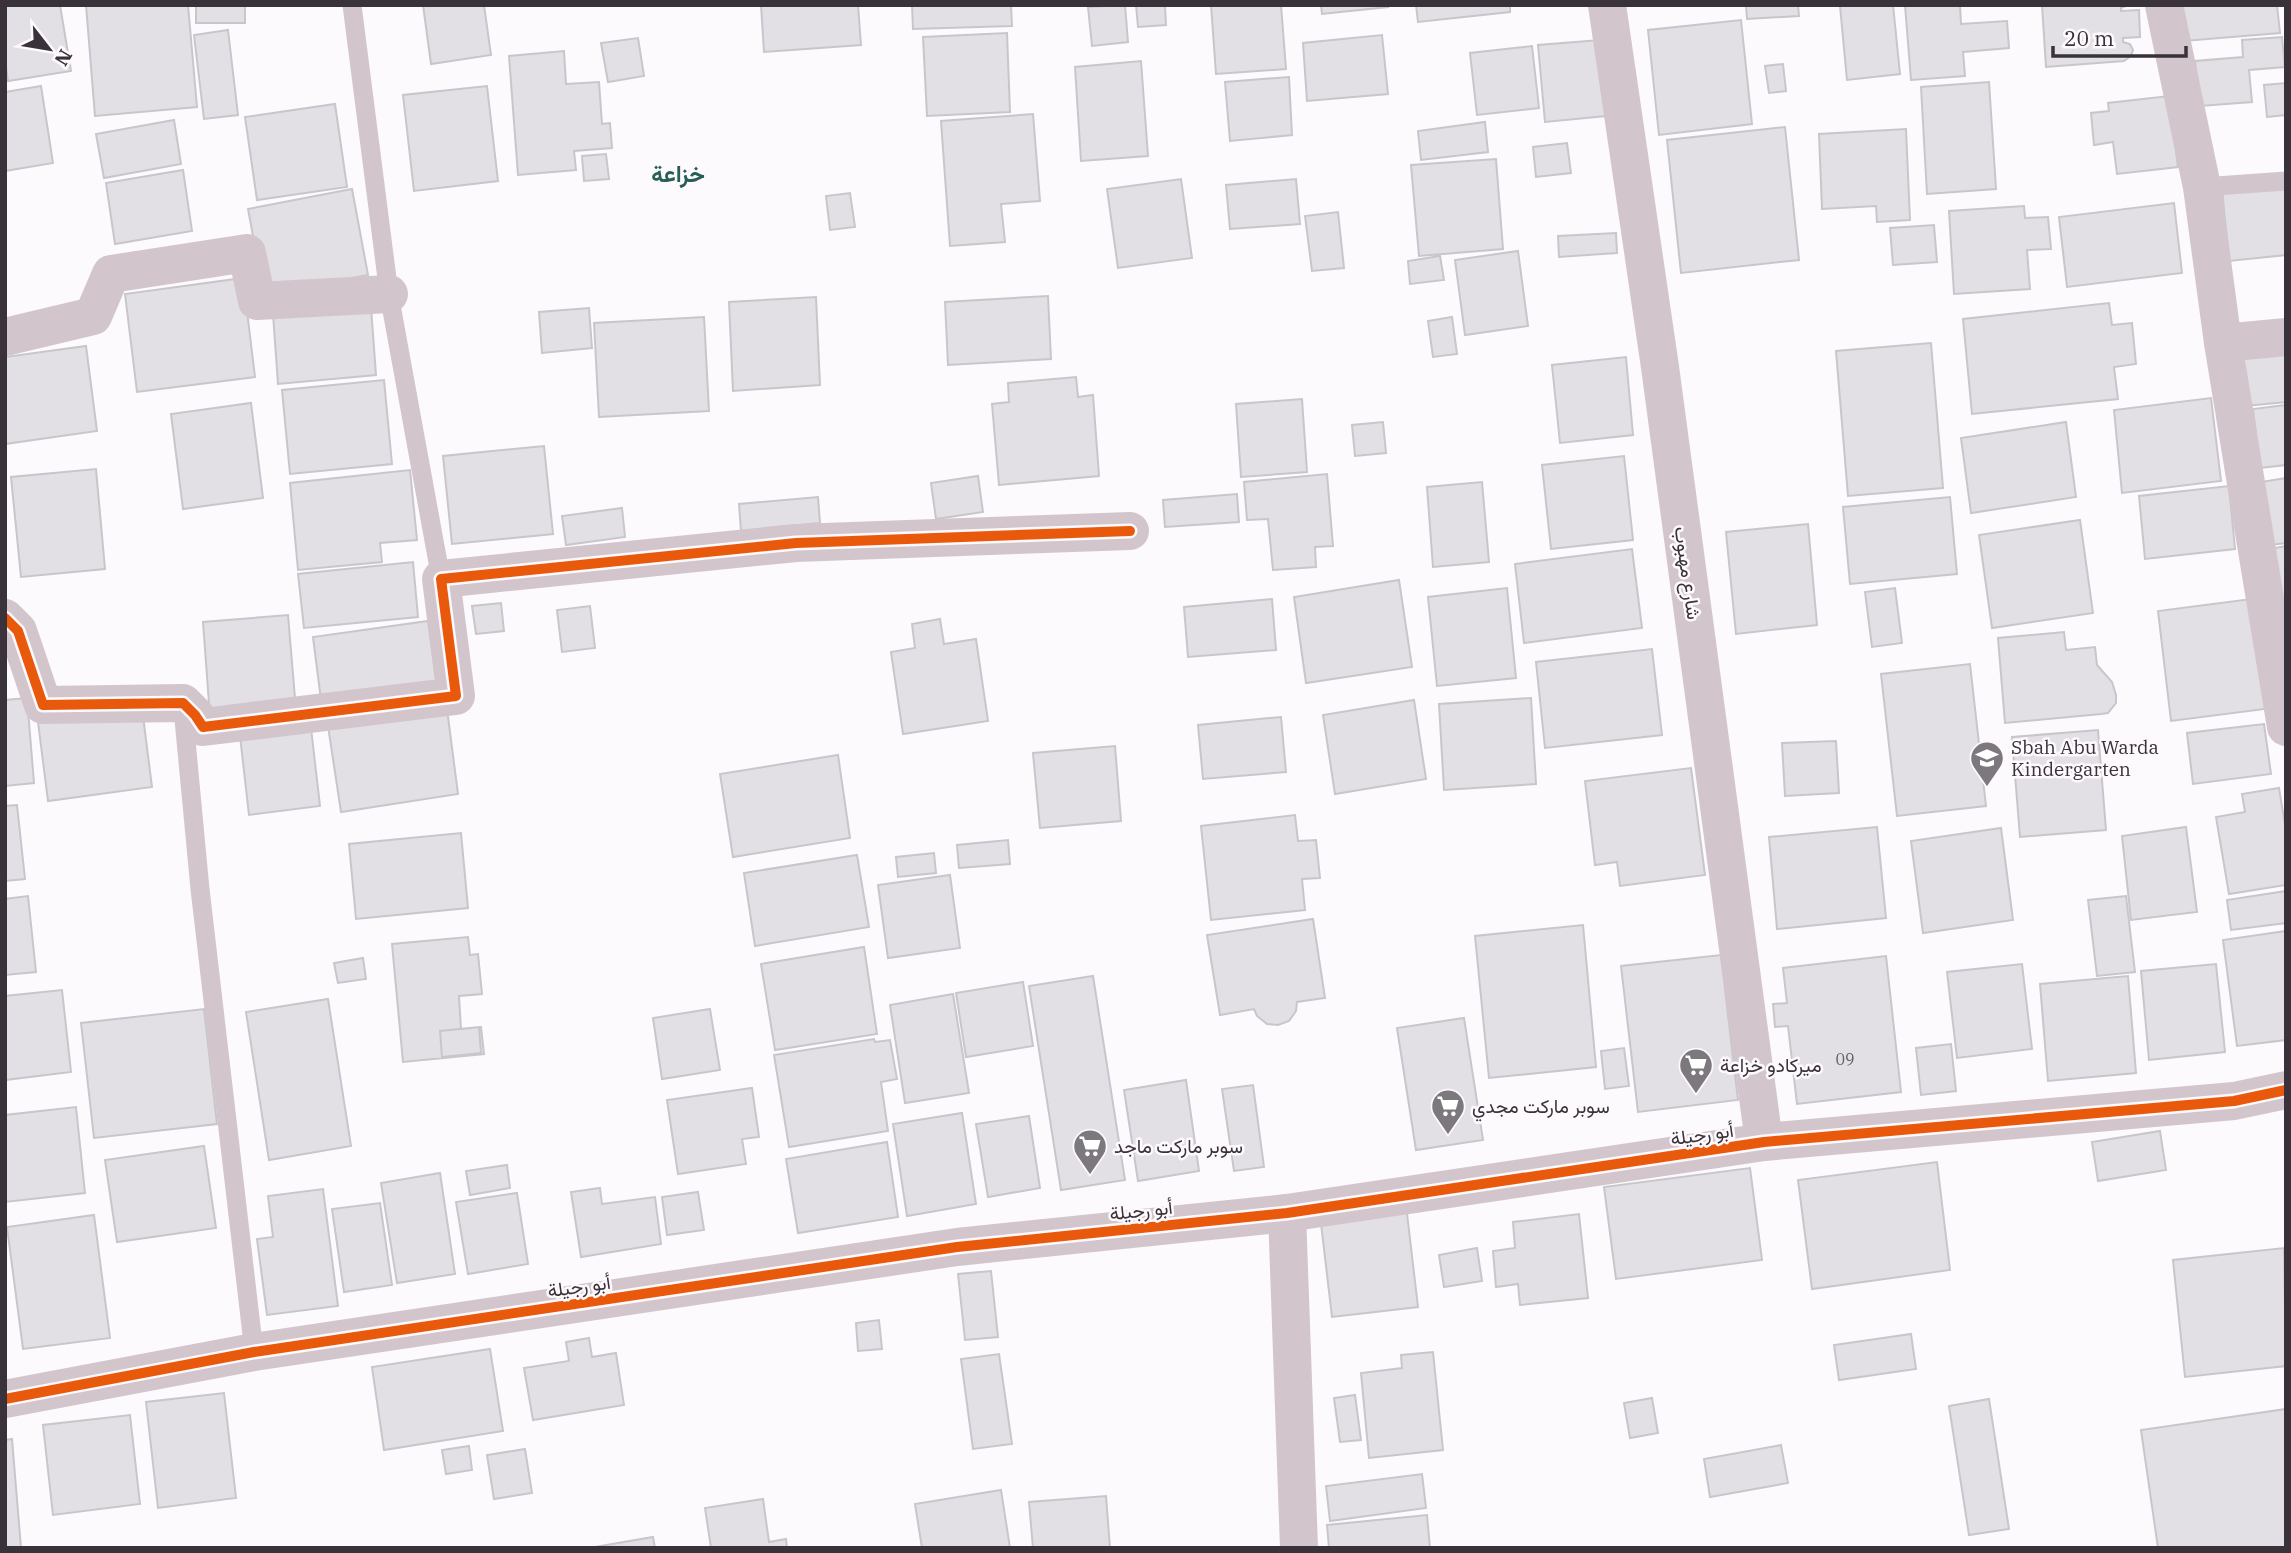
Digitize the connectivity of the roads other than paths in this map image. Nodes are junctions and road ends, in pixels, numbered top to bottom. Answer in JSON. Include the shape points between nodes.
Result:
{"nodes":[{"id":1,"x":352,"y":5,"type":"edge"},
{"id":2,"x":1607,"y":5,"type":"edge"},
{"id":3,"x":2164,"y":5,"type":"edge"},
{"id":4,"x":2286,"y":181,"type":"edge"},
{"id":5,"x":2202,"y":187,"type":"junction"},
{"id":6,"x":389,"y":294,"type":"junction"},
{"id":7,"x":5,"y":337,"type":"edge"},
{"id":8,"x":2286,"y":337,"type":"edge"},
{"id":9,"x":2223,"y":343,"type":"junction"},
{"id":10,"x":1130,"y":531,"type":"dead end"},
{"id":11,"x":441,"y":579,"type":"junction"},
{"id":12,"x":5,"y":618,"type":"edge"},
{"id":13,"x":183,"y":703,"type":"junction"},
{"id":14,"x":2286,"y":727,"type":"edge"},
{"id":15,"x":2286,"y":1090,"type":"edge"},
{"id":16,"x":1764,"y":1142,"type":"junction"},
{"id":17,"x":1287,"y":1213,"type":"junction"},
{"id":18,"x":254,"y":1352,"type":"junction"},
{"id":19,"x":5,"y":1399,"type":"edge"},
{"id":20,"x":1299,"y":1548,"type":"edge"}],
"edges":[{"from":1,"to":6,"type":"lane"},
{"from":2,"to":16,"type":"street","name":"شارع مهبوب"},
{"from":3,"to":5,"type":"street"},
{"from":4,"to":5,"type":"lane"},
{"from":5,"to":9,"type":"street"},
{"from":6,"to":7,"type":"street","via":[[257,301],[247,253],[111,275],[93,316]]},
{"from":6,"to":11,"type":"lane"},
{"from":8,"to":9,"type":"street"},
{"from":9,"to":14,"type":"street"},
{"from":10,"to":11,"type":"street","via":[[796,542]]},
{"from":11,"to":13,"type":"street","via":[[456,696],[203,727]]},
{"from":12,"to":13,"type":"street","via":[[18,631],[43,705]]},
{"from":13,"to":18,"type":"lane"},
{"from":15,"to":16,"type":"street","name":"أبو رجيلة","via":[[2234,1101]]},
{"from":16,"to":17,"type":"street","name":"أبو رجيلة"},
{"from":17,"to":18,"type":"street","name":"أبو رجيلة","via":[[957,1247]]},
{"from":17,"to":20,"type":"street"},
{"from":18,"to":19,"type":"street","name":"أبو رجيلة"}]}
